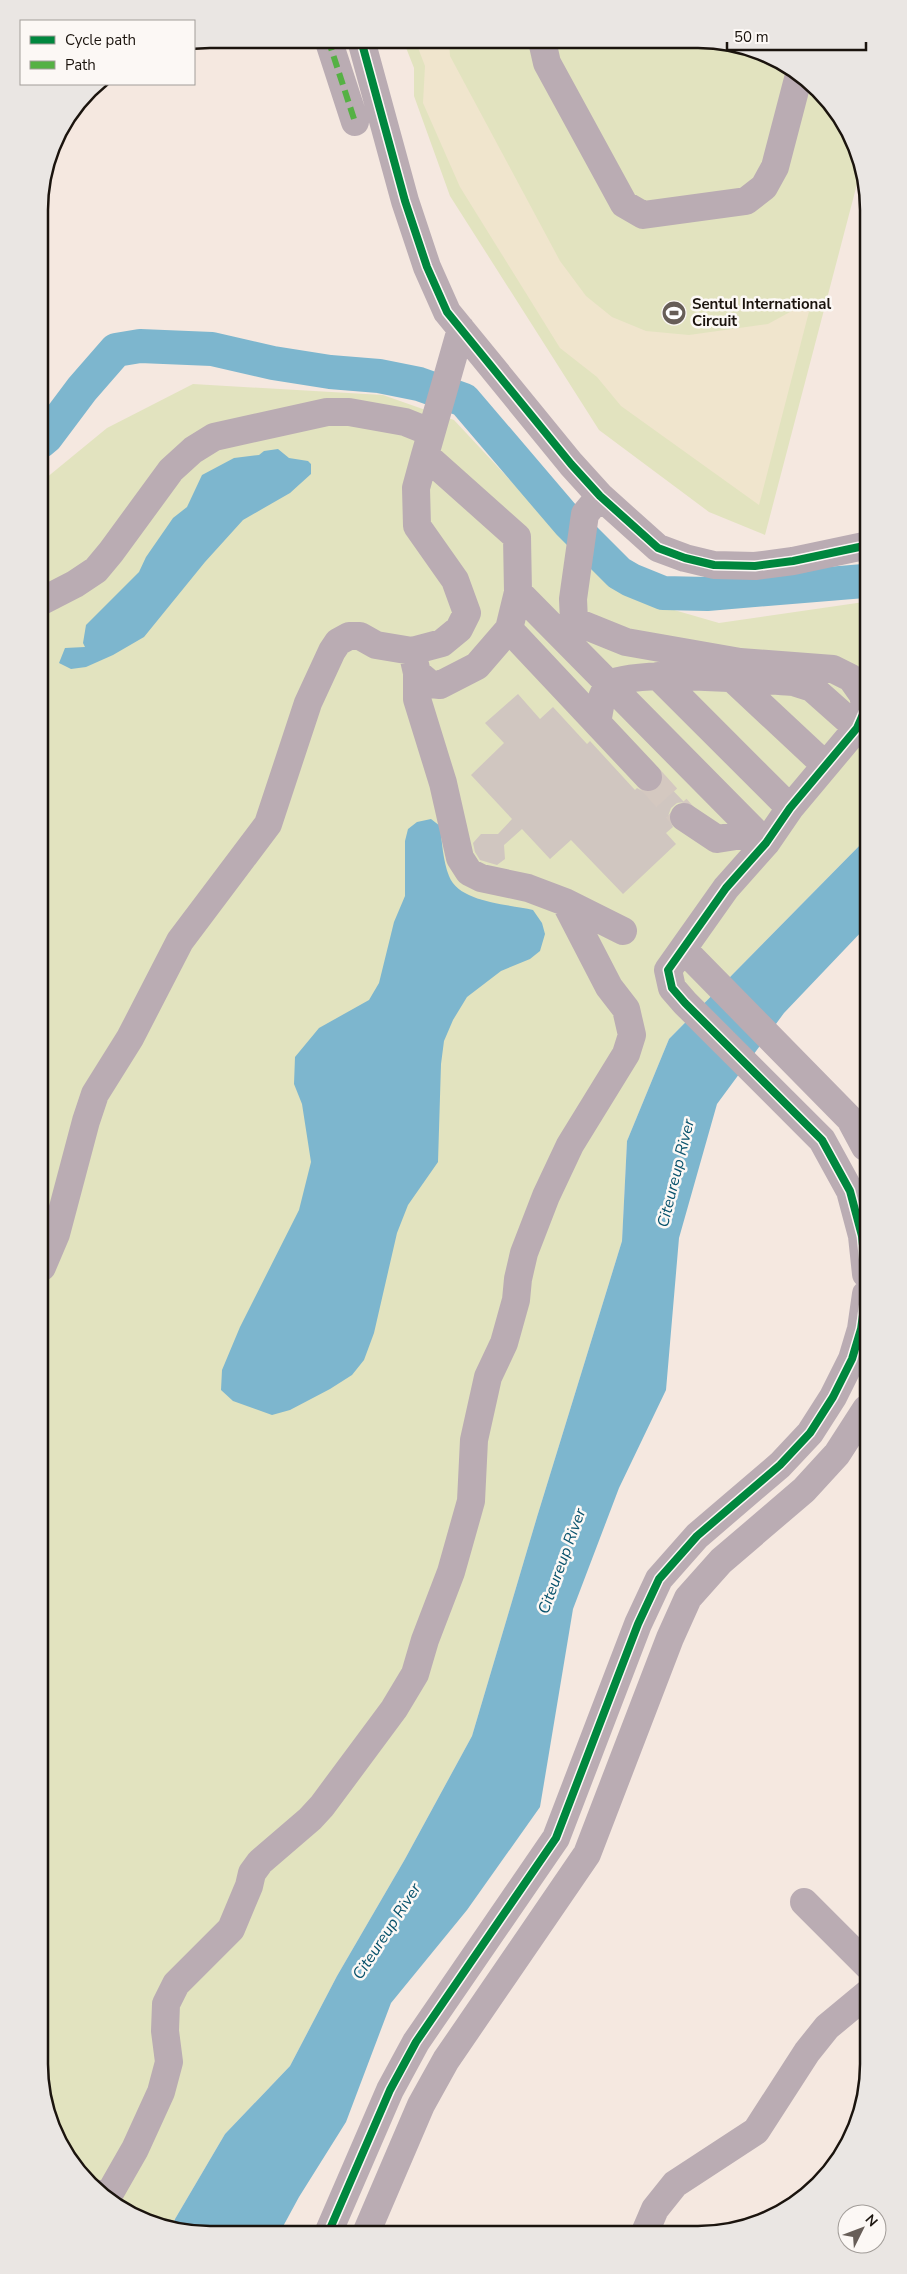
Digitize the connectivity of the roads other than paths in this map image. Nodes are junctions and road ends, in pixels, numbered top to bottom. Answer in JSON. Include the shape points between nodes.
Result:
{"nodes":[{"id":1,"x":331,"y":48,"type":"edge"},
{"id":2,"x":363,"y":48,"type":"edge"},
{"id":3,"x":544,"y":48,"type":"edge"},
{"id":4,"x":797,"y":82,"type":"edge"},
{"id":5,"x":355,"y":122,"type":"dead end"},
{"id":6,"x":461,"y":329,"type":"junction"},
{"id":7,"x":430,"y":433,"type":"junction"},
{"id":8,"x":592,"y":505,"type":"junction"},
{"id":9,"x":860,"y":547,"type":"edge"},
{"id":10,"x":518,"y":592,"type":"junction"},
{"id":11,"x":48,"y":598,"type":"edge"},
{"id":12,"x":569,"y":618,"type":"junction"},
{"id":13,"x":509,"y":629,"type":"junction"},
{"id":14,"x":414,"y":662,"type":"junction"},
{"id":15,"x":658,"y":676,"type":"junction"},
{"id":16,"x":733,"y":679,"type":"junction"},
{"id":17,"x":609,"y":684,"type":"junction"},
{"id":18,"x":860,"y":689,"type":"edge"},
{"id":19,"x":860,"y":720,"type":"edge"},
{"id":20,"x":597,"y":722,"type":"junction"},
{"id":21,"x":825,"y":765,"type":"junction"},
{"id":22,"x":648,"y":778,"type":"tunnel mouth"},
{"id":23,"x":790,"y":808,"type":"junction"},
{"id":24,"x":684,"y":816,"type":"tunnel mouth"},
{"id":25,"x":760,"y":838,"type":"junction"},
{"id":26,"x":565,"y":902,"type":"junction"},
{"id":27,"x":623,"y":931,"type":"dead end"},
{"id":28,"x":683,"y":949,"type":"junction"},
{"id":29,"x":825,"y":1094,"type":"junction"},
{"id":30,"x":802,"y":1120,"type":"junction"},
{"id":31,"x":860,"y":1137,"type":"edge"},
{"id":32,"x":859,"y":1226,"type":"edge"},
{"id":33,"x":48,"y":1253,"type":"edge"},
{"id":34,"x":859,"y":1337,"type":"edge"},
{"id":35,"x":859,"y":1419,"type":"edge"},
{"id":36,"x":804,"y":1902,"type":"dead end"},
{"id":37,"x":859,"y":1957,"type":"edge"},
{"id":38,"x":859,"y":2000,"type":"edge"},
{"id":39,"x":390,"y":2090,"type":"junction"},
{"id":40,"x":421,"y":2105,"type":"junction"},
{"id":41,"x":109,"y":2191,"type":"edge"},
{"id":42,"x":331,"y":2226,"type":"edge"},
{"id":43,"x":369,"y":2226,"type":"edge"},
{"id":44,"x":648,"y":2226,"type":"edge"}],
"edges":[{"from":1,"to":5,"type":"street"},
{"from":2,"to":6,"type":"street","via":[[427,267],[447,312]]},
{"from":3,"to":4,"type":"street","via":[[547,63],[624,204],[643,216],[746,201],[764,187],[775,167]]},
{"from":6,"to":7,"type":"street"},
{"from":6,"to":8,"type":"street","via":[[571,464]]},
{"from":7,"to":10,"type":"street","via":[[517,537]]},
{"from":7,"to":11,"type":"street","via":[[390,419],[327,412],[214,437],[192,450],[171,470],[96,570]]},
{"from":7,"to":14,"type":"street","via":[[416,488],[417,526],[455,580],[467,613],[459,630]]},
{"from":8,"to":9,"type":"street","via":[[658,548],[714,565],[755,566]]},
{"from":8,"to":12,"type":"street"},
{"from":10,"to":12,"type":"street"},
{"from":10,"to":13,"type":"street"},
{"from":12,"to":17,"type":"street"},
{"from":12,"to":18,"type":"street","via":[[626,642],[740,662],[833,669],[851,678]]},
{"from":13,"to":14,"type":"street","via":[[477,666],[440,685],[430,684]]},
{"from":13,"to":20,"type":"street"},
{"from":14,"to":26,"type":"street","via":[[417,699],[443,783],[460,858],[469,872],[481,878],[528,888]]},
{"from":14,"to":33,"type":"street","via":[[360,636],[349,636],[338,642],[332,651],[308,703],[268,824],[180,941],[130,1038],[95,1094]]},
{"from":15,"to":16,"type":"street"},
{"from":15,"to":17,"type":"street","via":[[622,678]]},
{"from":15,"to":23,"type":"street"},
{"from":16,"to":19,"type":"street","via":[[793,682],[812,688]]},
{"from":16,"to":21,"type":"street"},
{"from":17,"to":20,"type":"street","via":[[604,691]]},
{"from":17,"to":25,"type":"street"},
{"from":19,"to":21,"type":"street"},
{"from":20,"to":22,"type":"street"},
{"from":21,"to":23,"type":"street"},
{"from":23,"to":25,"type":"street"},
{"from":24,"to":25,"type":"street","via":[[717,839]]},
{"from":25,"to":28,"type":"street"},
{"from":26,"to":27,"type":"street"},
{"from":26,"to":41,"type":"street","via":[[609,987],[626,1009],[632,1034],[626,1054],[570,1145],[524,1253],[516,1300],[504,1343],[488,1377],[474,1440],[471,1502],[451,1572],[415,1674],[394,1709],[322,1806],[252,1873],[230,1929],[176,1984],[166,2004],[164,2031],[169,2062],[161,2092],[135,2149]]},
{"from":28,"to":29,"type":"street"},
{"from":28,"to":30,"type":"street","via":[[668,970],[672,988]]},
{"from":29,"to":30,"type":"street"},
{"from":29,"to":31,"type":"street","via":[[850,1119]]},
{"from":30,"to":32,"type":"street","via":[[822,1140],[850,1191]]},
{"from":34,"to":39,"type":"street","via":[[833,1397],[810,1433],[780,1465],[697,1536],[659,1579],[638,1624],[556,1838],[416,2042]]},
{"from":35,"to":40,"type":"street","via":[[837,1454],[804,1490],[721,1561],[688,1598],[587,1854],[446,2060]]},
{"from":36,"to":37,"type":"street"},
{"from":38,"to":44,"type":"street","via":[[827,2027],[807,2052],[756,2131],[675,2184],[655,2209]]},
{"from":39,"to":40,"type":"street"},
{"from":39,"to":42,"type":"street"},
{"from":40,"to":43,"type":"street"}]}
